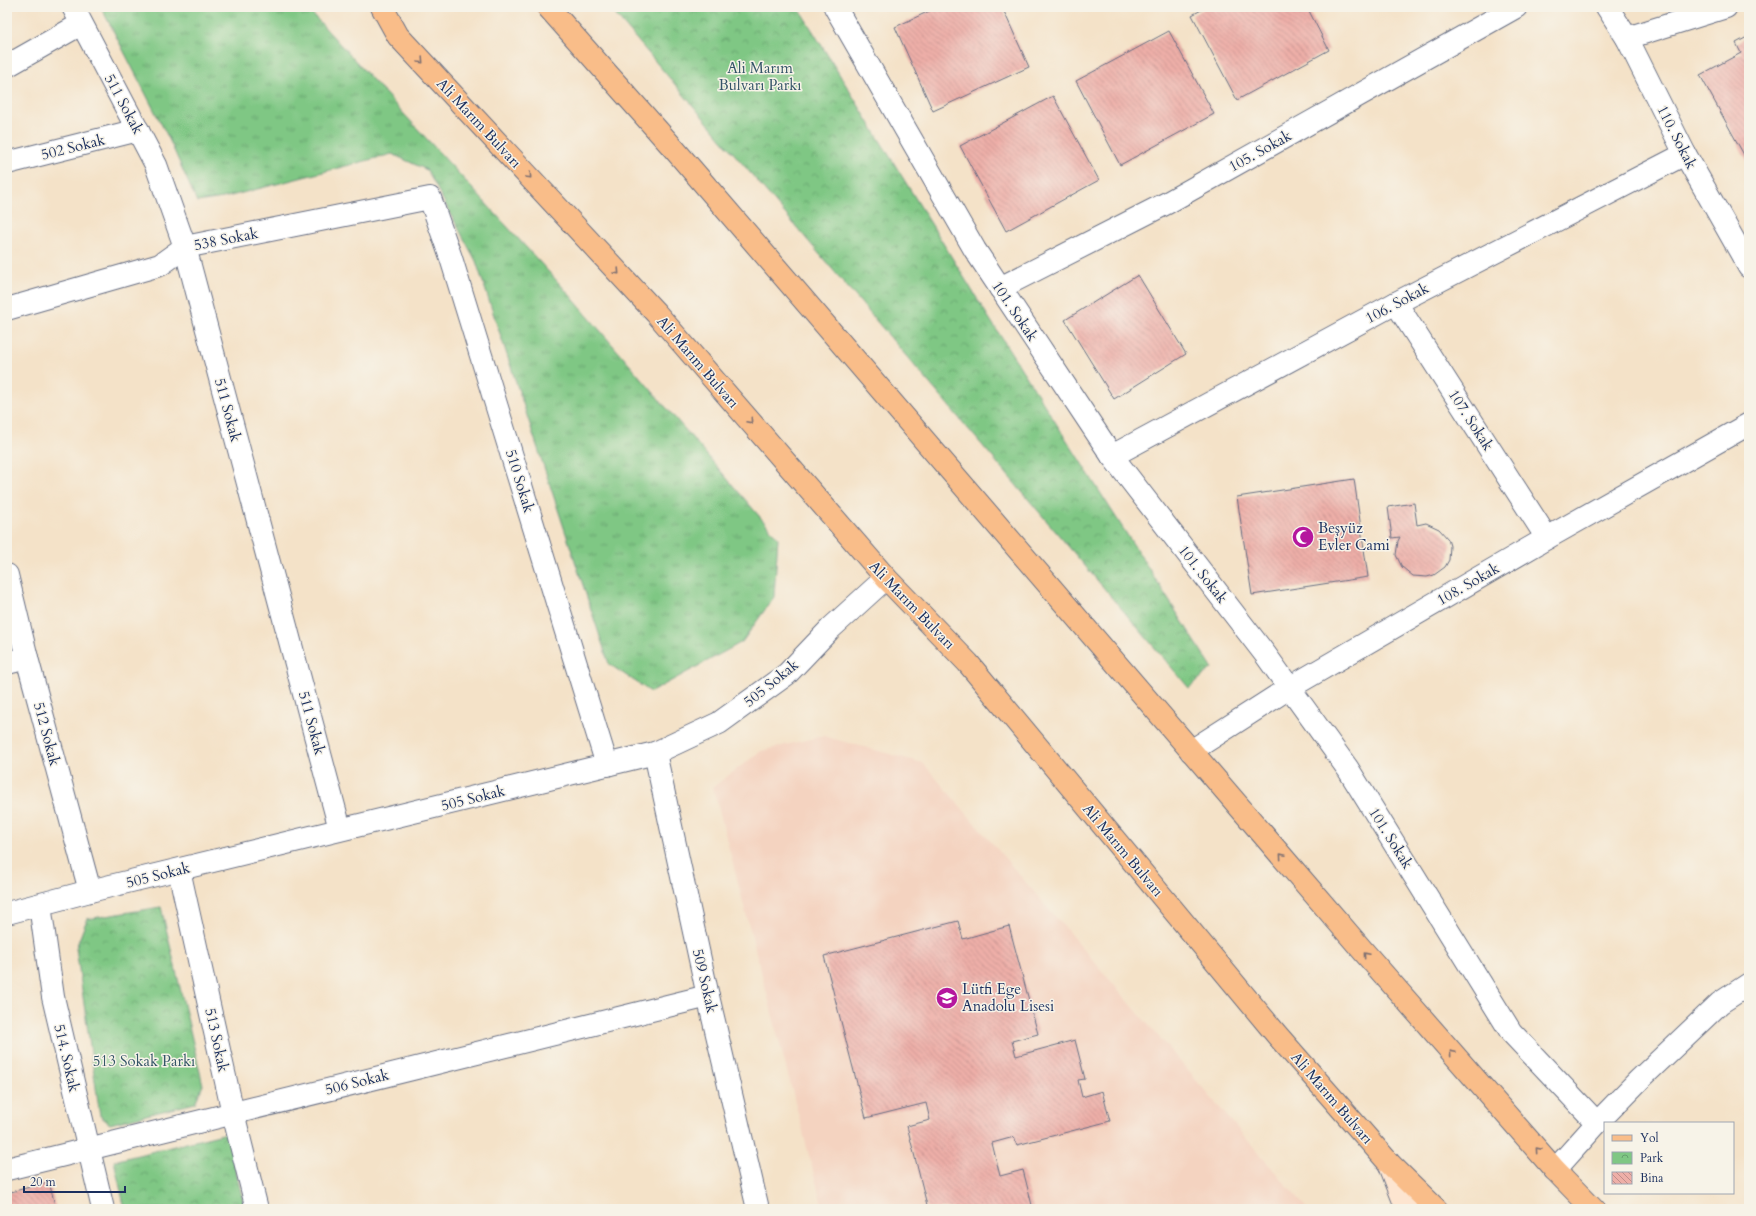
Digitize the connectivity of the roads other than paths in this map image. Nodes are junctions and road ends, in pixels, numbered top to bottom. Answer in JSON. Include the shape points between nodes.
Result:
{"nodes":[{"id":1,"x":370,"y":7,"type":"edge"},
{"id":2,"x":382,"y":7,"type":"edge"},
{"id":3,"x":548,"y":7,"type":"edge"},
{"id":4,"x":1516,"y":7,"type":"edge"},
{"id":5,"x":1607,"y":7,"type":"edge"},
{"id":6,"x":1726,"y":7,"type":"edge"},
{"id":7,"x":840,"y":9,"type":"edge"},
{"id":8,"x":77,"y":16,"type":"edge"},
{"id":9,"x":398,"y":36,"type":"junction"},
{"id":10,"x":1627,"y":38,"type":"junction"},
{"id":11,"x":7,"y":66,"type":"edge"},
{"id":12,"x":138,"y":130,"type":"junction"},
{"id":13,"x":1685,"y":154,"type":"junction"},
{"id":14,"x":7,"y":163,"type":"edge"},
{"id":15,"x":430,"y":198,"type":"joint"},
{"id":16,"x":185,"y":247,"type":"junction"},
{"id":17,"x":1749,"y":266,"type":"edge"},
{"id":18,"x":1000,"y":288,"type":"junction"},
{"id":19,"x":1396,"y":303,"type":"junction"},
{"id":20,"x":7,"y":309,"type":"edge"},
{"id":21,"x":1749,"y":424,"type":"edge"},
{"id":22,"x":1112,"y":456,"type":"junction"},
{"id":23,"x":1547,"y":538,"type":"junction"},
{"id":24,"x":7,"y":575,"type":"edge"},
{"id":25,"x":886,"y":578,"type":"junction"},
{"id":26,"x":17,"y":660,"type":"edge"},
{"id":27,"x":1289,"y":688,"type":"junction"},
{"id":28,"x":1191,"y":751,"type":"junction"},
{"id":29,"x":655,"y":753,"type":"junction"},
{"id":30,"x":607,"y":765,"type":"junction"},
{"id":31,"x":340,"y":830,"type":"junction"},
{"id":32,"x":179,"y":870,"type":"junction"},
{"id":33,"x":90,"y":891,"type":"junction"},
{"id":34,"x":40,"y":905,"type":"junction"},
{"id":35,"x":7,"y":913,"type":"edge"},
{"id":36,"x":1749,"y":984,"type":"edge"},
{"id":37,"x":708,"y":996,"type":"junction"},
{"id":38,"x":233,"y":1113,"type":"junction"},
{"id":39,"x":1597,"y":1123,"type":"junction"},
{"id":40,"x":88,"y":1149,"type":"junction"},
{"id":41,"x":1389,"y":1163,"type":"junction"},
{"id":42,"x":7,"y":1170,"type":"edge"},
{"id":43,"x":1555,"y":1170,"type":"junction"},
{"id":44,"x":103,"y":1209,"type":"edge"},
{"id":45,"x":258,"y":1209,"type":"edge"},
{"id":46,"x":758,"y":1209,"type":"edge"},
{"id":47,"x":1407,"y":1209,"type":"edge"},
{"id":48,"x":1436,"y":1209,"type":"edge"},
{"id":49,"x":1593,"y":1209,"type":"edge"}],
"edges":[{"from":1,"to":9,"type":"main road"},
{"from":2,"to":9,"type":"main road","name":"Ali Marım Bulvarı"},
{"from":3,"to":28,"type":"main road","via":[[680,156]]},
{"from":4,"to":18,"type":"street","name":"105. Sokak","via":[[1167,203]]},
{"from":5,"to":10,"type":"street","name":"110. Sokak"},
{"from":6,"to":10,"type":"street"},
{"from":7,"to":18,"type":"street","name":"101. Sokak","via":[[975,250]]},
{"from":8,"to":11,"type":"street"},
{"from":8,"to":12,"type":"street","name":"511 Sokak"},
{"from":9,"to":25,"type":"main road","name":"Ali Marım Bulvarı","one_way":true,"via":[[656,313]]},
{"from":10,"to":13,"type":"street","name":"110. Sokak"},
{"from":12,"to":14,"type":"street","name":"502 Sokak"},
{"from":12,"to":16,"type":"street","name":"511 Sokak","via":[[156,165]]},
{"from":13,"to":17,"type":"street","name":"110. Sokak"},
{"from":13,"to":19,"type":"street","name":"106. Sokak"},
{"from":15,"to":16,"type":"street","name":"538 Sokak"},
{"from":15,"to":30,"type":"street","name":"510 Sokak","via":[[452,258]]},
{"from":16,"to":20,"type":"street","name":"538 Sokak","via":[[160,265]]},
{"from":16,"to":31,"type":"street","name":"511 Sokak"},
{"from":18,"to":22,"type":"street","name":"101. Sokak"},
{"from":19,"to":22,"type":"street","name":"106. Sokak"},
{"from":19,"to":23,"type":"street","name":"107. Sokak"},
{"from":21,"to":23,"type":"street","name":"108. Sokak"},
{"from":22,"to":27,"type":"street","name":"101. Sokak"},
{"from":23,"to":27,"type":"street","name":"108. Sokak"},
{"from":24,"to":26,"type":"street","name":"512 Sokak"},
{"from":25,"to":29,"type":"street","name":"505 Sokak","via":[[830,629],[788,674],[719,723]]},
{"from":25,"to":41,"type":"main road","name":"Ali Marım Bulvarı","via":[[968,663],[1277,1035]]},
{"from":26,"to":33,"type":"street","name":"512 Sokak"},
{"from":27,"to":28,"type":"street","name":"108. Sokak"},
{"from":27,"to":39,"type":"street","name":"101. Sokak","via":[[1348,769],[1511,1032]]},
{"from":43,"to":28,"type":"main road","one_way":true},
{"from":29,"to":30,"type":"street","name":"505 Sokak"},
{"from":29,"to":37,"type":"street","name":"509 Sokak"},
{"from":30,"to":31,"type":"street","name":"505 Sokak"},
{"from":31,"to":32,"type":"street","name":"505 Sokak"},
{"from":32,"to":33,"type":"street","name":"505 Sokak"},
{"from":32,"to":38,"type":"street","name":"513 Sokak"},
{"from":33,"to":34,"type":"street","name":"505 Sokak"},
{"from":34,"to":35,"type":"street","name":"505 Sokak"},
{"from":34,"to":40,"type":"street","name":"514. Sokak","via":[[53,997]]},
{"from":36,"to":39,"type":"street","via":[[1720,1003]]},
{"from":37,"to":38,"type":"street","name":"506 Sokak"},
{"from":37,"to":46,"type":"street","name":"509 Sokak"},
{"from":38,"to":40,"type":"street","name":"506 Sokak"},
{"from":38,"to":45,"type":"street","name":"513 Sokak"},
{"from":39,"to":43,"type":"street"},
{"from":40,"to":42,"type":"street","name":"506 Sokak"},
{"from":40,"to":44,"type":"street","name":"514. Sokak"},
{"from":41,"to":47,"type":"street"},
{"from":41,"to":48,"type":"main road","name":"Ali Marım Bulvarı"},
{"from":43,"to":49,"type":"main road"}]}
